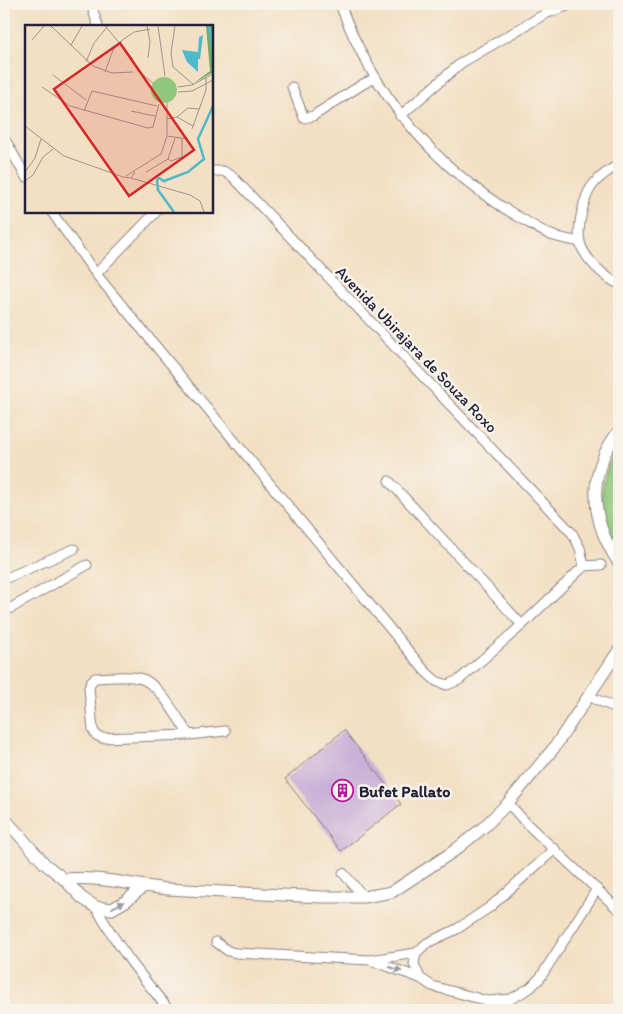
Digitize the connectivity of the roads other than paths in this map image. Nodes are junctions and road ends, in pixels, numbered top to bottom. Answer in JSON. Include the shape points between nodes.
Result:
{"nodes":[{"id":1,"x":91,"y":4,"type":"edge"},
{"id":2,"x":340,"y":4,"type":"edge"},
{"id":3,"x":572,"y":4,"type":"edge"},
{"id":4,"x":98,"y":25,"type":"edge"},
{"id":5,"x":376,"y":78,"type":"junction"},
{"id":6,"x":292,"y":87,"type":"dead end"},
{"id":7,"x":400,"y":116,"type":"junction"},
{"id":8,"x":4,"y":138,"type":"edge"},
{"id":9,"x":619,"y":164,"type":"edge"},
{"id":10,"x":212,"y":170,"type":"edge"},
{"id":11,"x":25,"y":175,"type":"edge"},
{"id":12,"x":52,"y":212,"type":"edge"},
{"id":13,"x":156,"y":212,"type":"edge"},
{"id":14,"x":580,"y":242,"type":"junction"},
{"id":15,"x":96,"y":274,"type":"junction"},
{"id":16,"x":619,"y":284,"type":"edge"},
{"id":17,"x":619,"y":431,"type":"edge"},
{"id":18,"x":389,"y":481,"type":"dead end"},
{"id":19,"x":74,"y":549,"type":"dead end"},
{"id":20,"x":619,"y":563,"type":"edge"},
{"id":21,"x":87,"y":565,"type":"dead end"},
{"id":22,"x":601,"y":565,"type":"dead end"},
{"id":23,"x":584,"y":566,"type":"junction"},
{"id":24,"x":4,"y":579,"type":"edge"},
{"id":25,"x":4,"y":612,"type":"edge"},
{"id":26,"x":522,"y":625,"type":"junction"},
{"id":27,"x":619,"y":650,"type":"edge"},
{"id":28,"x":588,"y":696,"type":"junction"},
{"id":29,"x":619,"y":709,"type":"edge"},
{"id":30,"x":224,"y":731,"type":"dead end"},
{"id":31,"x":189,"y":735,"type":"junction"},
{"id":32,"x":508,"y":803,"type":"junction"},
{"id":33,"x":4,"y":818,"type":"edge"},
{"id":34,"x":555,"y":849,"type":"junction"},
{"id":35,"x":343,"y":873,"type":"dead end"},
{"id":36,"x":64,"y":879,"type":"junction"},
{"id":37,"x":143,"y":887,"type":"junction"},
{"id":38,"x":597,"y":889,"type":"junction"},
{"id":39,"x":364,"y":897,"type":"junction"},
{"id":40,"x":96,"y":907,"type":"junction"},
{"id":41,"x":619,"y":910,"type":"edge"},
{"id":42,"x":216,"y":942,"type":"dead end"},
{"id":43,"x":416,"y":953,"type":"junction"},
{"id":44,"x":370,"y":960,"type":"junction"},
{"id":45,"x":420,"y":978,"type":"junction"},
{"id":46,"x":169,"y":1010,"type":"edge"}],
"edges":[{"from":1,"to":4,"type":"street"},
{"from":2,"to":5,"type":"street"},
{"from":3,"to":7,"type":"street","via":[[545,14],[461,63]]},
{"from":5,"to":6,"type":"street","via":[[313,116],[304,118]]},
{"from":5,"to":7,"type":"street"},
{"from":7,"to":14,"type":"street","via":[[436,156],[492,201],[550,235]]},
{"from":8,"to":11,"type":"street"},
{"from":9,"to":14,"type":"street","via":[[591,186],[581,215]]},
{"from":10,"to":23,"type":"street","name":"Avenida Ubirajara de Souza Roxo","via":[[223,170],[232,176],[572,533]]},
{"from":12,"to":15,"type":"street"},
{"from":13,"to":15,"type":"street"},
{"from":14,"to":16,"type":"street","via":[[590,261],[608,279]]},
{"from":15,"to":26,"type":"street","via":[[436,681],[447,685],[459,680]]},
{"from":17,"to":20,"type":"main road","via":[[610,442],[599,467],[595,494],[598,521],[607,546]]},
{"from":18,"to":26,"type":"street"},
{"from":19,"to":24,"type":"street"},
{"from":21,"to":25,"type":"street"},
{"from":22,"to":23,"type":"street"},
{"from":23,"to":26,"type":"street"},
{"from":27,"to":28,"type":"main road"},
{"from":28,"to":29,"type":"street"},
{"from":28,"to":32,"type":"main road","via":[[554,748]]},
{"from":30,"to":31,"type":"street"},
{"from":31,"to":31,"type":"street","via":[[160,692],[149,682],[139,678],[95,678],[91,682],[93,730],[96,735],[102,738]]},
{"from":32,"to":34,"type":"street"},
{"from":32,"to":39,"type":"main road","via":[[454,850],[392,892]]},
{"from":33,"to":36,"type":"main road","via":[[45,864]]},
{"from":34,"to":38,"type":"street"},
{"from":34,"to":43,"type":"street","via":[[490,906],[457,929],[427,943]]},
{"from":35,"to":39,"type":"street"},
{"from":36,"to":37,"type":"main road","via":[[100,879]]},
{"from":36,"to":40,"type":"main road"},
{"from":37,"to":39,"type":"main road"},
{"from":40,"to":37,"type":"main road","one_way":true,"via":[[112,909]]},
{"from":38,"to":41,"type":"street"},
{"from":38,"to":45,"type":"street","via":[[540,978],[511,999],[488,1001],[432,986]]},
{"from":40,"to":46,"type":"street","via":[[126,957]]},
{"from":42,"to":44,"type":"street","via":[[236,953]]},
{"from":43,"to":44,"type":"street"},
{"from":43,"to":45,"type":"street","via":[[414,964]]},
{"from":44,"to":45,"type":"street","one_way":true}]}
